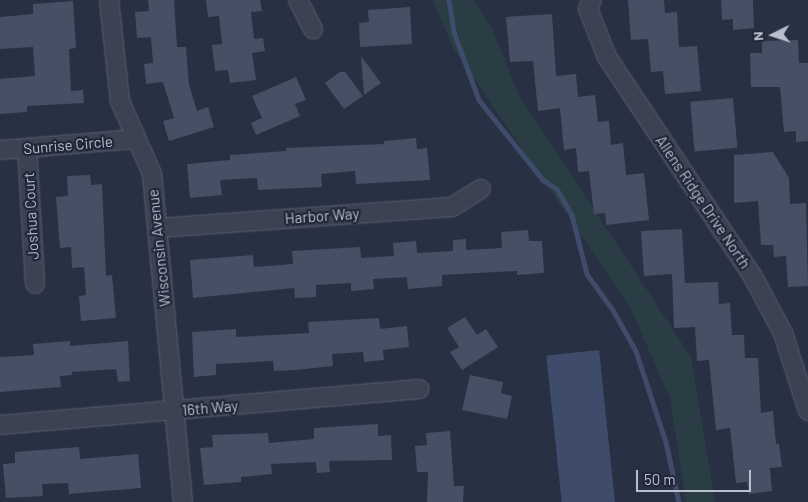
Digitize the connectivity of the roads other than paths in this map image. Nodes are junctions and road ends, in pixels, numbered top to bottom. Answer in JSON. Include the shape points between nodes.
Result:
{"nodes":[{"id":1,"x":109,"y":0,"type":"edge"},
{"id":2,"x":298,"y":0,"type":"edge"},
{"id":3,"x":592,"y":0,"type":"edge"},
{"id":4,"x":313,"y":29,"type":"dead end"},
{"id":5,"x":136,"y":139,"type":"junction"},
{"id":6,"x":27,"y":148,"type":"junction"},
{"id":7,"x":0,"y":150,"type":"edge"},
{"id":8,"x":480,"y":189,"type":"dead end"},
{"id":9,"x":158,"y":228,"type":"junction"},
{"id":10,"x":34,"y":284,"type":"dead end"},
{"id":11,"x":419,"y":389,"type":"dead end"},
{"id":12,"x":176,"y":411,"type":"junction"},
{"id":13,"x":808,"y":411,"type":"edge"},
{"id":14,"x":0,"y":425,"type":"edge"},
{"id":15,"x":183,"y":502,"type":"edge"}],
"edges":[{"from":1,"to":5,"type":"street","name":"Wisconsin Avenue","via":[[120,101]]},
{"from":2,"to":4,"type":"street"},
{"from":3,"to":13,"type":"street","name":"Allens Ridge Drive North","via":[[588,10],[607,57],[753,277],[783,333]]},
{"from":5,"to":6,"type":"street","name":"Sunrise Circle"},
{"from":5,"to":9,"type":"street","name":"Wisconsin Avenue","via":[[152,174]]},
{"from":6,"to":7,"type":"street","name":"Sunrise Circle"},
{"from":6,"to":10,"type":"street","name":"Joshua Court"},
{"from":8,"to":9,"type":"street","name":"Harbor Way","via":[[452,207]]},
{"from":9,"to":12,"type":"street","name":"Wisconsin Avenue"},
{"from":11,"to":12,"type":"street","name":"16th Way"},
{"from":12,"to":14,"type":"street","name":"16th Way"},
{"from":12,"to":15,"type":"street","name":"Wisconsin Avenue"}]}
